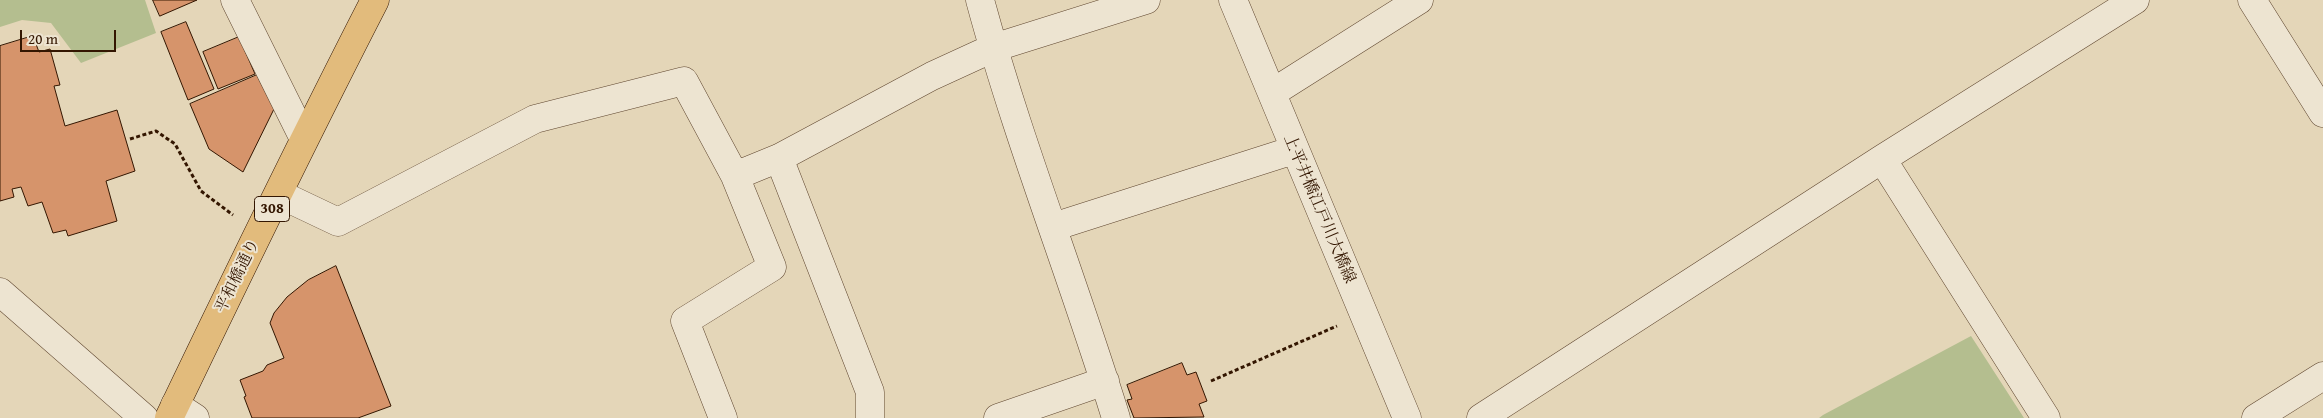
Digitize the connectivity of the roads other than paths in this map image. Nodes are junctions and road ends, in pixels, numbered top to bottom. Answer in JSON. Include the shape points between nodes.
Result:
{"nodes":[{"id":1,"x":235,"y":0,"type":"edge"},
{"id":2,"x":375,"y":0,"type":"edge"},
{"id":3,"x":980,"y":0,"type":"edge"},
{"id":4,"x":1146,"y":0,"type":"edge"},
{"id":5,"x":1233,"y":0,"type":"edge"},
{"id":6,"x":1419,"y":0,"type":"edge"},
{"id":7,"x":2135,"y":0,"type":"edge"},
{"id":8,"x":2252,"y":0,"type":"edge"},
{"id":9,"x":992,"y":48,"type":"junction"},
{"id":10,"x":1272,"y":94,"type":"junction"},
{"id":11,"x":2323,"y":113,"type":"edge"},
{"id":12,"x":304,"y":139,"type":"junction"},
{"id":13,"x":1294,"y":150,"type":"junction"},
{"id":14,"x":780,"y":158,"type":"junction"},
{"id":15,"x":1882,"y":159,"type":"junction"},
{"id":16,"x":735,"y":176,"type":"junction"},
{"id":17,"x":279,"y":194,"type":"junction"},
{"id":18,"x":1054,"y":227,"type":"junction"},
{"id":19,"x":0,"y":292,"type":"edge"},
{"id":20,"x":2323,"y":376,"type":"edge"},
{"id":21,"x":1105,"y":381,"type":"junction"},
{"id":22,"x":180,"y":414,"type":"edge"},
{"id":23,"x":865,"y":416,"type":"edge"},
{"id":24,"x":144,"y":418,"type":"edge"},
{"id":25,"x":723,"y":418,"type":"edge"},
{"id":26,"x":998,"y":418,"type":"edge"},
{"id":27,"x":1116,"y":418,"type":"edge"},
{"id":28,"x":1407,"y":418,"type":"edge"},
{"id":29,"x":1481,"y":418,"type":"edge"},
{"id":30,"x":2046,"y":418,"type":"edge"},
{"id":31,"x":2256,"y":418,"type":"edge"}],
"edges":[{"from":1,"to":12,"type":"street"},
{"from":2,"to":12,"type":"main road","name":"平和橋通り","number":"308"},
{"from":3,"to":9,"type":"street"},
{"from":4,"to":9,"type":"street"},
{"from":5,"to":10,"type":"street","name":"上平井橋江戸川大橋線"},
{"from":6,"to":10,"type":"street"},
{"from":7,"to":15,"type":"street"},
{"from":8,"to":11,"type":"street"},
{"from":9,"to":14,"type":"street","via":[[932,76]]},
{"from":9,"to":18,"type":"street"},
{"from":10,"to":13,"type":"street","name":"上平井橋江戸川大橋線"},
{"from":12,"to":17,"type":"main road","name":"平和橋通り","number":"308"},
{"from":13,"to":18,"type":"street"},
{"from":13,"to":28,"type":"street","name":"上平井橋江戸川大橋線"},
{"from":14,"to":16,"type":"street"},
{"from":14,"to":23,"type":"street","via":[[870,392]]},
{"from":15,"to":29,"type":"street"},
{"from":15,"to":30,"type":"street"},
{"from":16,"to":17,"type":"street","via":[[684,81],[535,119],[338,222]]},
{"from":16,"to":25,"type":"street","via":[[772,267],[685,321]]},
{"from":17,"to":22,"type":"main road","name":"平和橋通り","number":"308"},
{"from":18,"to":21,"type":"street"},
{"from":19,"to":24,"type":"street"},
{"from":20,"to":31,"type":"street"},
{"from":21,"to":26,"type":"street"},
{"from":21,"to":27,"type":"street"}]}
